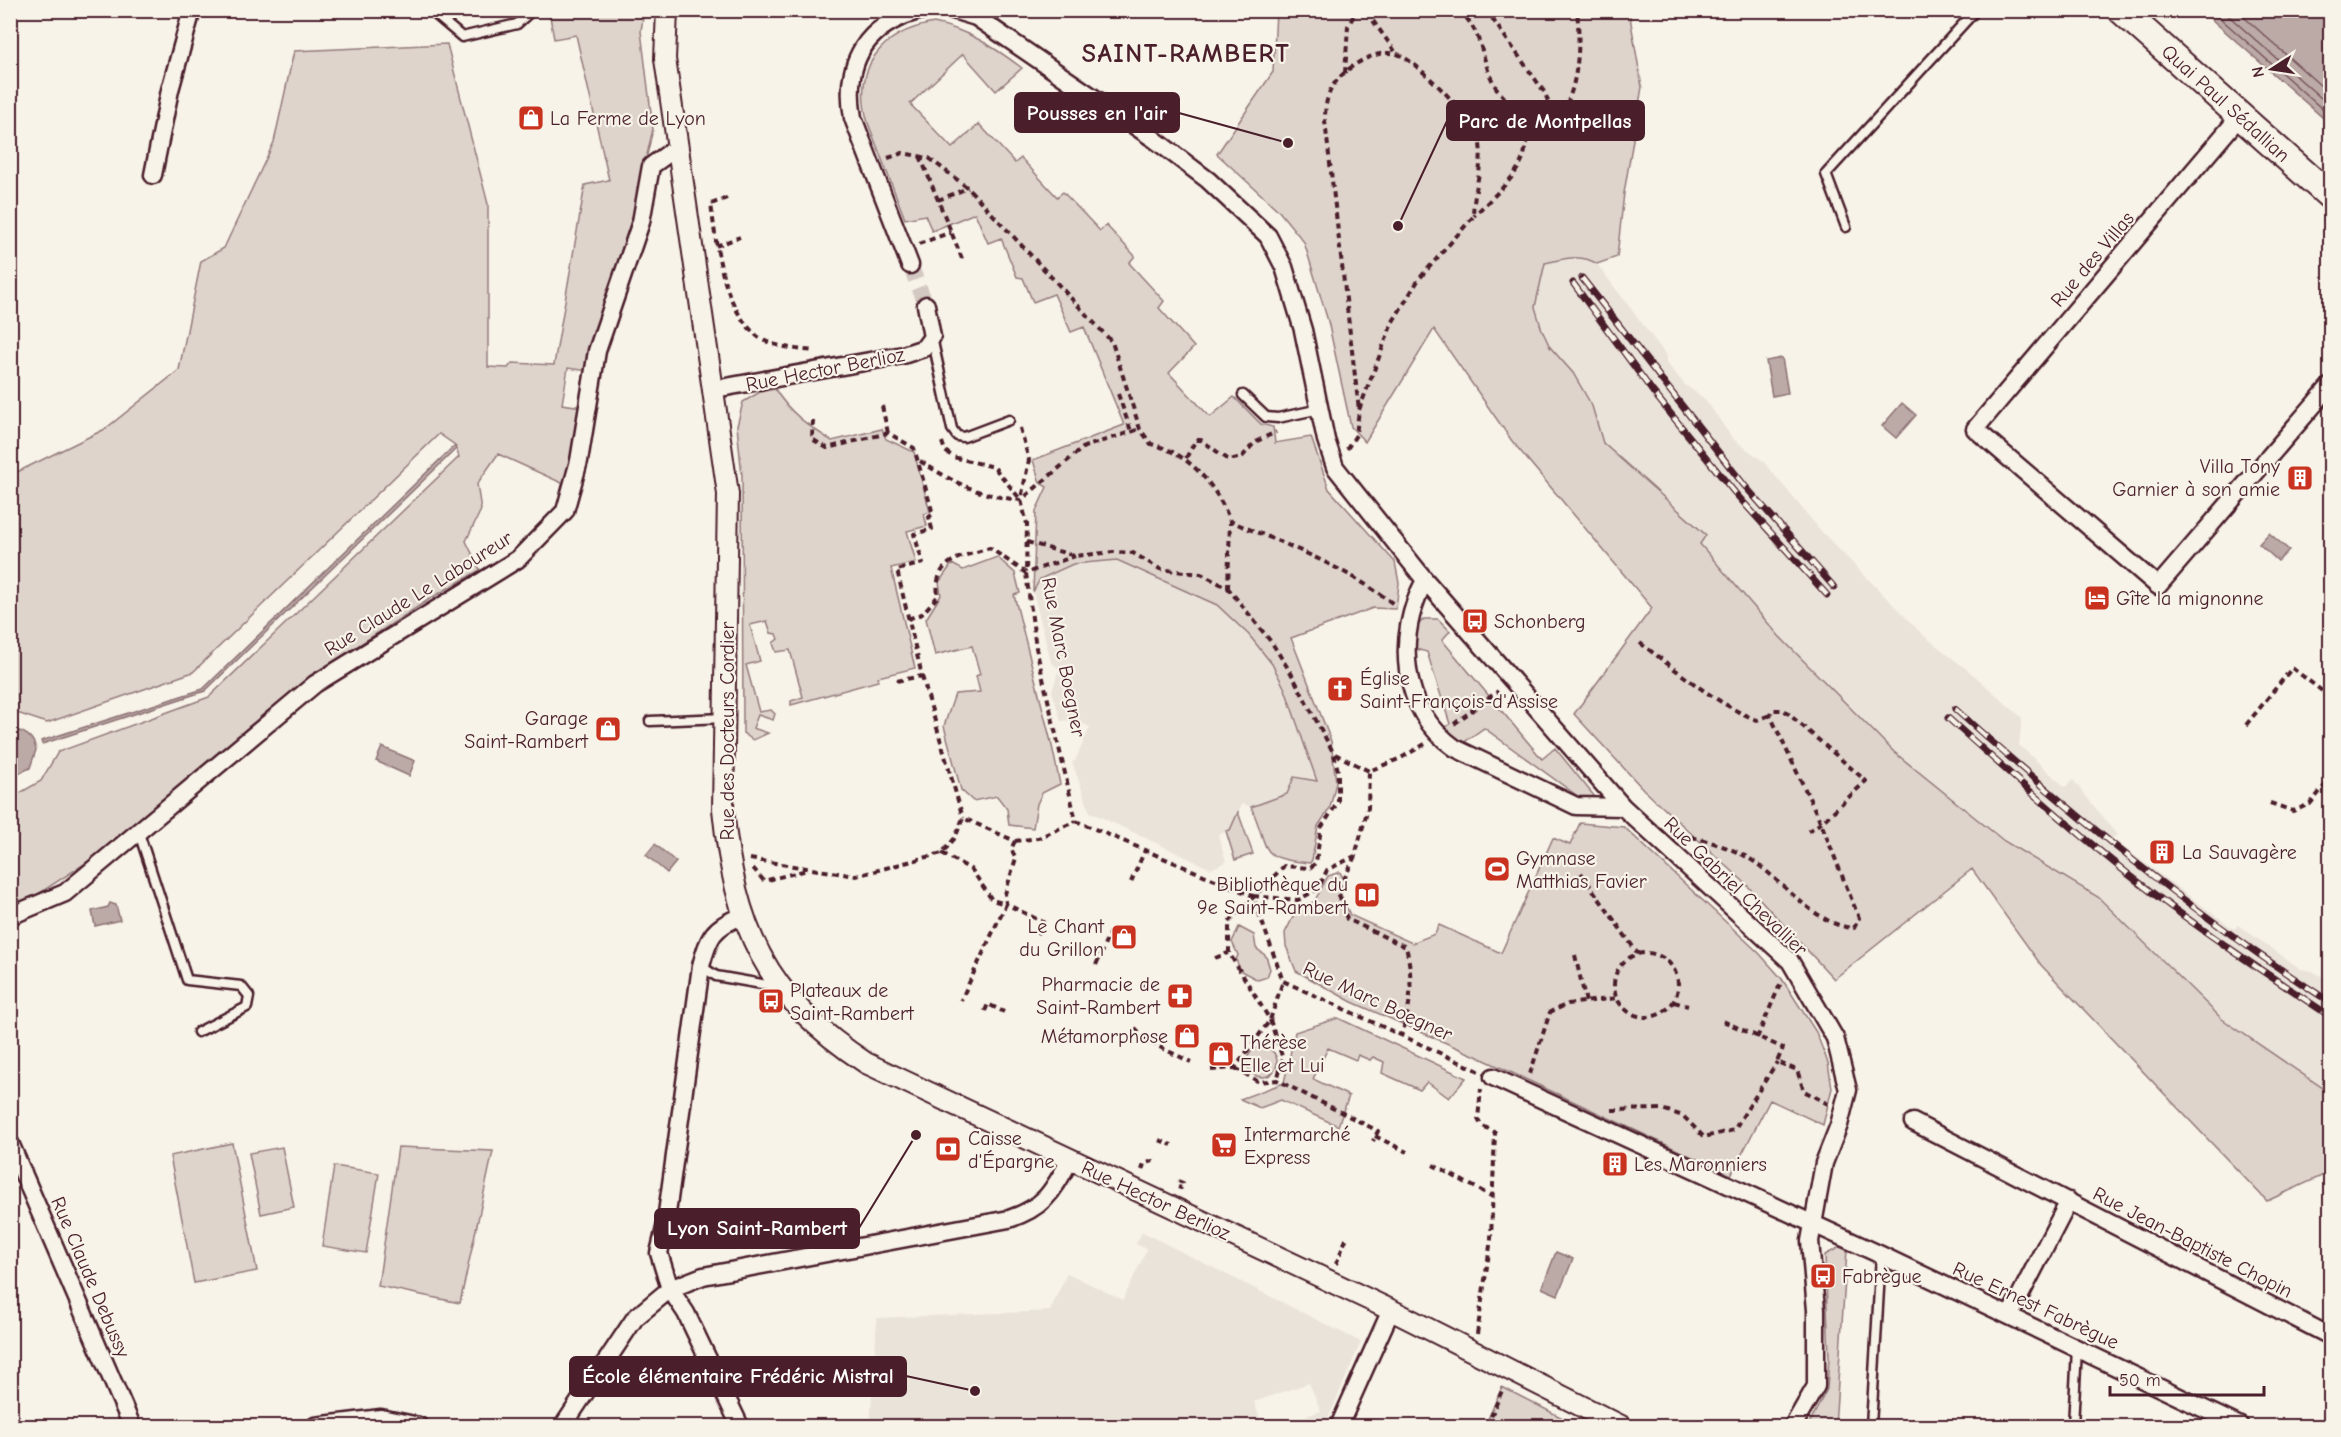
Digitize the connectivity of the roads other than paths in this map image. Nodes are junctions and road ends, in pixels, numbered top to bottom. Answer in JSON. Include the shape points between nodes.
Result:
{"nodes":[{"id":1,"x":192,"y":10,"type":"edge"},
{"id":2,"x":436,"y":10,"type":"edge"},
{"id":3,"x":532,"y":10,"type":"edge"},
{"id":4,"x":667,"y":10,"type":"edge"},
{"id":5,"x":922,"y":10,"type":"edge"},
{"id":6,"x":953,"y":10,"type":"edge"},
{"id":7,"x":1976,"y":10,"type":"edge"},
{"id":8,"x":2121,"y":10,"type":"edge"},
{"id":9,"x":2240,"y":116,"type":"junction"},
{"id":10,"x":676,"y":148,"type":"junction"},
{"id":11,"x":153,"y":175,"type":"dead end"},
{"id":12,"x":2331,"y":196,"type":"edge"},
{"id":13,"x":1846,"y":226,"type":"dead end"},
{"id":14,"x":905,"y":252,"type":"tunnel mouth"},
{"id":15,"x":926,"y":305,"type":"tunnel mouth"},
{"id":16,"x":932,"y":337,"type":"junction"},
{"id":17,"x":2331,"y":386,"type":"edge"},
{"id":18,"x":715,"y":390,"type":"junction"},
{"id":19,"x":1243,"y":395,"type":"dead end"},
{"id":20,"x":1320,"y":409,"type":"junction"},
{"id":21,"x":1009,"y":420,"type":"dead end"},
{"id":22,"x":1425,"y":580,"type":"junction"},
{"id":23,"x":726,"y":718,"type":"junction"},
{"id":24,"x":650,"y":721,"type":"dead end"},
{"id":25,"x":1623,"y":807,"type":"junction"},
{"id":26,"x":139,"y":833,"type":"junction"},
{"id":27,"x":10,"y":916,"type":"edge"},
{"id":28,"x":742,"y":916,"type":"junction"},
{"id":29,"x":700,"y":966,"type":"junction"},
{"id":30,"x":779,"y":987,"type":"junction"},
{"id":31,"x":198,"y":1032,"type":"dead end"},
{"id":32,"x":1488,"y":1075,"type":"road end"},
{"id":33,"x":1913,"y":1122,"type":"dead end"},
{"id":34,"x":10,"y":1143,"type":"edge"},
{"id":35,"x":1070,"y":1160,"type":"junction"},
{"id":36,"x":2069,"y":1201,"type":"junction"},
{"id":37,"x":1812,"y":1225,"type":"junction"},
{"id":38,"x":1881,"y":1255,"type":"junction"},
{"id":39,"x":670,"y":1288,"type":"junction"},
{"id":40,"x":1391,"y":1310,"type":"junction"},
{"id":41,"x":2010,"y":1316,"type":"junction"},
{"id":42,"x":2331,"y":1336,"type":"edge"},
{"id":43,"x":2077,"y":1348,"type":"junction"},
{"id":44,"x":132,"y":1426,"type":"edge"},
{"id":45,"x":315,"y":1426,"type":"edge"},
{"id":46,"x":419,"y":1426,"type":"edge"},
{"id":47,"x":563,"y":1426,"type":"edge"},
{"id":48,"x":740,"y":1426,"type":"edge"},
{"id":49,"x":1340,"y":1426,"type":"edge"},
{"id":50,"x":1621,"y":1426,"type":"edge"},
{"id":51,"x":1792,"y":1426,"type":"edge"},
{"id":52,"x":1871,"y":1426,"type":"edge"},
{"id":53,"x":2073,"y":1426,"type":"edge"},
{"id":54,"x":2241,"y":1426,"type":"edge"}],
"edges":[{"from":1,"to":11,"type":"street","via":[[170,90]]},
{"from":2,"to":3,"type":"lane","via":[[436,15],[462,37],[517,24]]},
{"from":4,"to":10,"type":"street","name":"Rue des Docteurs Cordier","via":[[665,59]]},
{"from":5,"to":14,"type":"street","via":[[884,25],[868,41],[855,65],[849,92],[853,118]]},
{"from":6,"to":20,"type":"street","via":[[976,17],[1154,139],[1257,224],[1284,267]]},
{"from":7,"to":13,"type":"lane","via":[[1826,174]]},
{"from":8,"to":9,"type":"main road","name":"Quai Paul Sédallian"},
{"from":9,"to":12,"type":"main road","name":"Quai Paul Sédallian"},
{"from":9,"to":17,"type":"street","name":"Rue des Villas","via":[[1975,429],[2158,586]]},
{"from":10,"to":18,"type":"street","name":"Rue des Docteurs Cordier"},
{"from":10,"to":26,"type":"street","name":"Rue Claude Le Laboureur","via":[[651,166],[641,222],[597,351],[579,461],[565,511],[518,559],[315,684]]},
{"from":15,"to":16,"type":"street"},
{"from":16,"to":18,"type":"street","name":"Rue Hector Berlioz","via":[[924,348],[903,356]]},
{"from":16,"to":21,"type":"lane","via":[[952,429],[957,436],[964,437]]},
{"from":18,"to":23,"type":"street","name":"Rue des Docteurs Cordier","via":[[728,494]]},
{"from":19,"to":20,"type":"lane","via":[[1266,417]]},
{"from":20,"to":22,"type":"street","name":"Rue Gabriel Chevallier","via":[[1335,467]]},
{"from":22,"to":25,"type":"street","name":"Rue Gabriel Chevallier"},
{"from":22,"to":25,"type":"street","via":[[1411,617],[1406,659],[1408,679],[1422,715],[1438,736],[1455,748],[1576,806]]},
{"from":23,"to":24,"type":"lane"},
{"from":23,"to":28,"type":"street","name":"Rue des Docteurs Cordier","via":[[723,809]]},
{"from":25,"to":37,"type":"street","name":"Rue Gabriel Chevallier","via":[[1790,962],[1835,1038],[1848,1090],[1824,1164]]},
{"from":26,"to":27,"type":"street","name":"Rue Claude Le Laboureur","via":[[65,893]]},
{"from":26,"to":31,"type":"lane","via":[[186,980],[241,986],[249,996],[247,1007]]},
{"from":28,"to":29,"type":"street","via":[[721,924],[712,934]]},
{"from":28,"to":30,"type":"street","name":"Rue Hector Berlioz","via":[[754,947]]},
{"from":29,"to":30,"type":"lane","via":[[716,976]]},
{"from":29,"to":39,"type":"street","via":[[659,1253]]},
{"from":30,"to":35,"type":"street","name":"Rue Hector Berlioz","via":[[837,1044],[866,1063]]},
{"from":32,"to":37,"type":"street"},
{"from":33,"to":36,"type":"street","name":"Rue Jean-Baptiste Chopin"},
{"from":34,"to":44,"type":"street","name":"Rue Claude Debussy"},
{"from":35,"to":39,"type":"street","via":[[1047,1198],[1031,1211],[1009,1219],[703,1276]]},
{"from":35,"to":40,"type":"street","name":"Rue Hector Berlioz"},
{"from":36,"to":41,"type":"street","name":"Rue Jean-Baptiste Chopin"},
{"from":36,"to":42,"type":"street","name":"Rue Jean-Baptiste Chopin"},
{"from":37,"to":38,"type":"street","name":"Rue Ernest Fabrègue"},
{"from":37,"to":51,"type":"street","name":"Rue Gabriel Chevallier","via":[[1816,1386]]},
{"from":38,"to":41,"type":"street","name":"Rue Ernest Fabrègue"},
{"from":38,"to":52,"type":"lane"},
{"from":39,"to":47,"type":"street","via":[[635,1318]]},
{"from":39,"to":48,"type":"street","via":[[686,1312]]},
{"from":40,"to":49,"type":"street"},
{"from":40,"to":50,"type":"street","name":"Rue Hector Berlioz"},
{"from":41,"to":43,"type":"street","name":"Rue Ernest Fabrègue"},
{"from":43,"to":53,"type":"lane"},
{"from":43,"to":54,"type":"street","name":"Rue Ernest Fabrègue"},
{"from":45,"to":46,"type":"street","via":[[381,1418]]}]}
